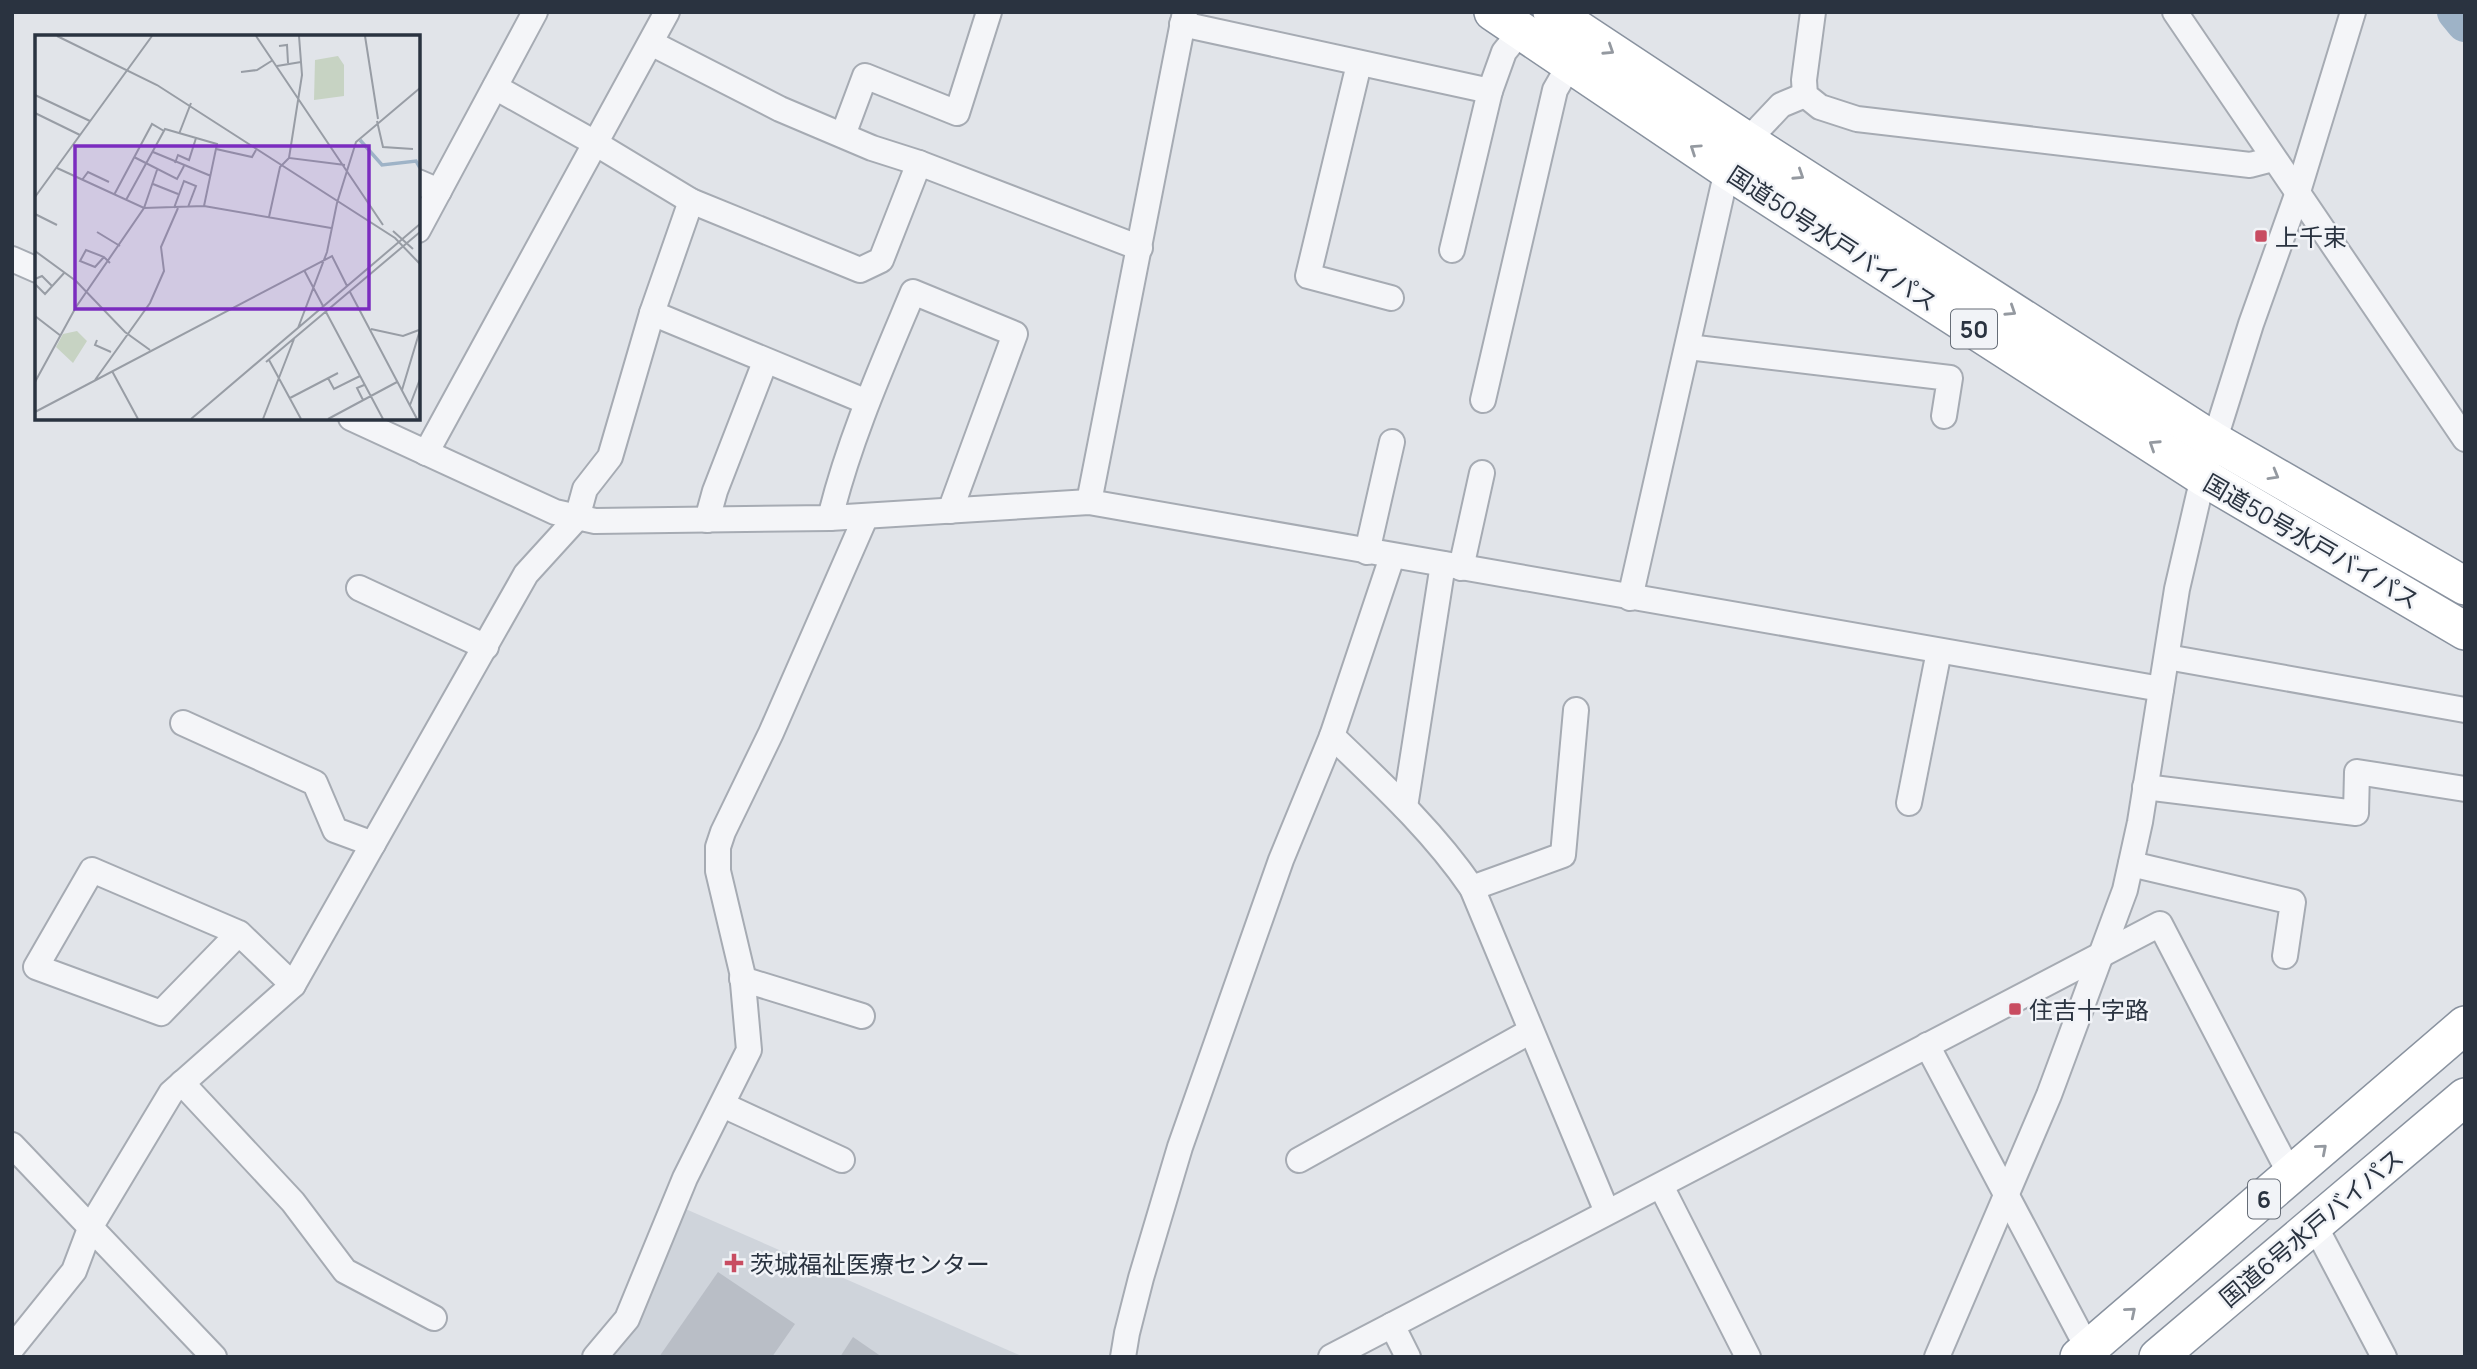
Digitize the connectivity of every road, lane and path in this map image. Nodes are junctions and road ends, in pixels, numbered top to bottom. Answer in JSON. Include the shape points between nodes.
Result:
{"nodes":[{"id":1,"x":535,"y":12,"type":"edge"},
{"id":2,"x":667,"y":12,"type":"edge"},
{"id":3,"x":989,"y":12,"type":"edge"},
{"id":4,"x":1552,"y":12,"type":"edge"},
{"id":5,"x":1813,"y":12,"type":"edge"},
{"id":6,"x":2175,"y":12,"type":"edge"},
{"id":7,"x":2353,"y":12,"type":"edge"},
{"id":8,"x":1184,"y":18,"type":"edge"},
{"id":9,"x":1507,"y":21,"type":"edge"},
{"id":10,"x":651,"y":43,"type":"junction"},
{"id":11,"x":1359,"y":64,"type":"junction"},
{"id":12,"x":1570,"y":64,"type":"junction"},
{"id":13,"x":495,"y":87,"type":"junction"},
{"id":14,"x":1490,"y":92,"type":"junction"},
{"id":15,"x":1805,"y":95,"type":"junction"},
{"id":16,"x":843,"y":135,"type":"junction"},
{"id":17,"x":595,"y":143,"type":"junction"},
{"id":18,"x":1737,"y":156,"type":"junction"},
{"id":19,"x":2273,"y":159,"type":"junction"},
{"id":20,"x":919,"y":163,"type":"junction"},
{"id":21,"x":429,"y":186,"type":"edge"},
{"id":22,"x":2297,"y":195,"type":"junction"},
{"id":23,"x":691,"y":201,"type":"junction"},
{"id":24,"x":420,"y":222,"type":"edge"},
{"id":25,"x":1140,"y":248,"type":"junction"},
{"id":26,"x":1452,"y":250,"type":"dead end"},
{"id":27,"x":12,"y":259,"type":"edge"},
{"id":28,"x":35,"y":269,"type":"edge"},
{"id":29,"x":1391,"y":298,"type":"dead end"},
{"id":30,"x":652,"y":313,"type":"junction"},
{"id":31,"x":1688,"y":347,"type":"junction"},
{"id":32,"x":765,"y":362,"type":"junction"},
{"id":33,"x":1483,"y":400,"type":"dead end"},
{"id":34,"x":867,"y":402,"type":"junction"},
{"id":35,"x":1944,"y":415,"type":"dead end"},
{"id":36,"x":355,"y":420,"type":"edge"},
{"id":37,"x":2465,"y":439,"type":"edge"},
{"id":38,"x":2214,"y":441,"type":"junction"},
{"id":39,"x":1392,"y":442,"type":"dead end"},
{"id":40,"x":426,"y":453,"type":"junction"},
{"id":41,"x":1482,"y":473,"type":"dead end"},
{"id":42,"x":2203,"y":477,"type":"junction"},
{"id":43,"x":1089,"y":502,"type":"junction"},
{"id":44,"x":950,"y":511,"type":"junction"},
{"id":45,"x":866,"y":516,"type":"junction"},
{"id":46,"x":577,"y":518,"type":"junction"},
{"id":47,"x":830,"y":518,"type":"junction"},
{"id":48,"x":707,"y":520,"type":"junction"},
{"id":49,"x":1367,"y":552,"type":"junction"},
{"id":50,"x":1392,"y":557,"type":"junction"},
{"id":51,"x":1452,"y":566,"type":"junction"},
{"id":52,"x":2465,"y":586,"type":"edge"},
{"id":53,"x":359,"y":588,"type":"dead end"},
{"id":54,"x":1630,"y":598,"type":"junction"},
{"id":55,"x":2465,"y":631,"type":"edge"},
{"id":56,"x":486,"y":647,"type":"junction"},
{"id":57,"x":1939,"y":651,"type":"junction"},
{"id":58,"x":2167,"y":657,"type":"junction"},
{"id":59,"x":2161,"y":689,"type":"junction"},
{"id":60,"x":1576,"y":710,"type":"dead end"},
{"id":61,"x":2465,"y":710,"type":"edge"},
{"id":62,"x":183,"y":723,"type":"dead end"},
{"id":63,"x":1332,"y":736,"type":"junction"},
{"id":64,"x":2144,"y":787,"type":"junction"},
{"id":65,"x":2465,"y":789,"type":"edge"},
{"id":66,"x":1909,"y":803,"type":"dead end"},
{"id":67,"x":1405,"y":807,"type":"junction"},
{"id":68,"x":373,"y":844,"type":"junction"},
{"id":69,"x":2131,"y":863,"type":"junction"},
{"id":70,"x":1472,"y":888,"type":"junction"},
{"id":71,"x":240,"y":933,"type":"junction"},
{"id":72,"x":2104,"y":952,"type":"junction"},
{"id":73,"x":2285,"y":956,"type":"dead end"},
{"id":74,"x":742,"y":979,"type":"junction"},
{"id":75,"x":293,"y":985,"type":"junction"},
{"id":76,"x":862,"y":1016,"type":"dead end"},
{"id":77,"x":2465,"y":1025,"type":"edge"},
{"id":78,"x":1531,"y":1031,"type":"junction"},
{"id":79,"x":1927,"y":1045,"type":"junction"},
{"id":80,"x":182,"y":1083,"type":"junction"},
{"id":81,"x":2465,"y":1097,"type":"edge"},
{"id":82,"x":723,"y":1105,"type":"junction"},
{"id":83,"x":12,"y":1145,"type":"edge"},
{"id":84,"x":842,"y":1160,"type":"dead end"},
{"id":85,"x":1298,"y":1160,"type":"dead end"},
{"id":86,"x":2291,"y":1176,"type":"junction"},
{"id":87,"x":1661,"y":1186,"type":"junction"},
{"id":88,"x":2006,"y":1195,"type":"junction"},
{"id":89,"x":1607,"y":1212,"type":"junction"},
{"id":90,"x":2314,"y":1224,"type":"junction"},
{"id":91,"x":91,"y":1226,"type":"junction"},
{"id":92,"x":434,"y":1318,"type":"dead end"},
{"id":93,"x":1392,"y":1325,"type":"junction"},
{"id":94,"x":12,"y":1348,"type":"edge"},
{"id":95,"x":2084,"y":1353,"type":"edge"},
{"id":96,"x":214,"y":1357,"type":"edge"},
{"id":97,"x":595,"y":1357,"type":"edge"},
{"id":98,"x":1124,"y":1357,"type":"edge"},
{"id":99,"x":1331,"y":1357,"type":"edge"},
{"id":100,"x":1408,"y":1357,"type":"edge"},
{"id":101,"x":1748,"y":1357,"type":"edge"},
{"id":102,"x":1937,"y":1357,"type":"edge"},
{"id":103,"x":2158,"y":1357,"type":"edge"},
{"id":104,"x":2384,"y":1357,"type":"edge"}],
"edges":[{"from":1,"to":13,"type":"street"},
{"from":2,"to":10,"type":"street"},
{"from":3,"to":16,"type":"street","via":[[957,113],[865,76]]},
{"from":4,"to":18,"type":"highway","name":"国道50号水戸バイパス","number":"50","one_way":true},
{"from":5,"to":15,"type":"street"},
{"from":6,"to":19,"type":"street"},
{"from":7,"to":22,"type":"street"},
{"from":8,"to":11,"type":"street"},
{"from":8,"to":25,"type":"street"},
{"from":9,"to":12,"type":"highway","name":"国道50号水戸バイパス","number":"50"},
{"from":9,"to":14,"type":"street","via":[[1504,52]]},
{"from":10,"to":16,"type":"street","via":[[780,109]]},
{"from":10,"to":17,"type":"street"},
{"from":11,"to":14,"type":"street"},
{"from":11,"to":29,"type":"street","via":[[1308,276]]},
{"from":18,"to":12,"type":"highway","name":"国道50号水戸バイパス","number":"50","one_way":true},
{"from":12,"to":33,"type":"street","via":[[1555,90]]},
{"from":13,"to":17,"type":"street"},
{"from":13,"to":21,"type":"street"},
{"from":14,"to":26,"type":"street"},
{"from":15,"to":18,"type":"street","via":[[1781,105]]},
{"from":15,"to":19,"type":"street","via":[[1820,107],[1857,119],[2250,165]]},
{"from":16,"to":20,"type":"street"},
{"from":17,"to":23,"type":"street"},
{"from":17,"to":40,"type":"street"},
{"from":18,"to":31,"type":"street","via":[[1719,197]]},
{"from":18,"to":38,"type":"highway","name":"国道50号水戸バイパス","number":"50","one_way":true},
{"from":42,"to":18,"type":"highway","name":"国道50号水戸バイパス","number":"50","one_way":true},
{"from":19,"to":22,"type":"street"},
{"from":20,"to":23,"type":"street","via":[[881,260],[860,270]]},
{"from":20,"to":25,"type":"street"},
{"from":21,"to":24,"type":"street"},
{"from":22,"to":37,"type":"street"},
{"from":22,"to":38,"type":"street"},
{"from":23,"to":30,"type":"street"},
{"from":25,"to":43,"type":"street"},
{"from":27,"to":28,"type":"street"},
{"from":30,"to":32,"type":"street"},
{"from":30,"to":46,"type":"street","via":[[610,457],[585,489]]},
{"from":31,"to":35,"type":"street","via":[[1950,378]]},
{"from":31,"to":54,"type":"street"},
{"from":32,"to":34,"type":"street"},
{"from":32,"to":48,"type":"street"},
{"from":34,"to":44,"type":"street","via":[[913,292],[1016,334]]},
{"from":34,"to":47,"type":"street"},
{"from":36,"to":40,"type":"street"},
{"from":38,"to":42,"type":"street"},
{"from":38,"to":52,"type":"highway","name":"国道50号水戸バイパス","number":"50","one_way":true},
{"from":39,"to":49,"type":"street"},
{"from":40,"to":46,"type":"street"},
{"from":41,"to":51,"type":"street"},
{"from":42,"to":55,"type":"highway","name":"国道50号水戸バイパス","number":"50"},
{"from":42,"to":58,"type":"street","via":[[2177,589]]},
{"from":43,"to":44,"type":"street"},
{"from":43,"to":49,"type":"street"},
{"from":44,"to":45,"type":"street"},
{"from":45,"to":47,"type":"street"},
{"from":45,"to":74,"type":"street","via":[[718,847],[718,872]]},
{"from":46,"to":48,"type":"street","via":[[595,522]]},
{"from":46,"to":56,"type":"street","via":[[526,575]]},
{"from":47,"to":48,"type":"street"},
{"from":49,"to":50,"type":"street"},
{"from":50,"to":51,"type":"street"},
{"from":50,"to":63,"type":"street"},
{"from":51,"to":54,"type":"street"},
{"from":51,"to":67,"type":"street"},
{"from":53,"to":56,"type":"street"},
{"from":54,"to":57,"type":"street"},
{"from":56,"to":68,"type":"street"},
{"from":57,"to":59,"type":"street"},
{"from":57,"to":66,"type":"street"},
{"from":58,"to":59,"type":"street"},
{"from":58,"to":61,"type":"street"},
{"from":59,"to":64,"type":"street"},
{"from":60,"to":70,"type":"street","via":[[1563,855]]},
{"from":62,"to":68,"type":"street","via":[[315,783],[335,830]]},
{"from":63,"to":67,"type":"street"},
{"from":63,"to":98,"type":"street","via":[[1281,860],[1180,1147],[1126,1333]]},
{"from":64,"to":65,"type":"street","via":[[2356,813],[2357,772]]},
{"from":64,"to":69,"type":"street"},
{"from":67,"to":70,"type":"street"},
{"from":68,"to":75,"type":"street"},
{"from":69,"to":72,"type":"street"},
{"from":69,"to":73,"type":"street","via":[[2293,902]]},
{"from":70,"to":78,"type":"street"},
{"from":71,"to":71,"type":"street","via":[[92,870],[36,967],[161,1013]]},
{"from":71,"to":75,"type":"street"},
{"from":72,"to":79,"type":"street"},
{"from":72,"to":86,"type":"street","via":[[2160,924]]},
{"from":72,"to":88,"type":"street"},
{"from":74,"to":76,"type":"street"},
{"from":74,"to":82,"type":"street","via":[[749,1050]]},
{"from":75,"to":80,"type":"street"},
{"from":86,"to":77,"type":"highway","name":"国道6号水戸バイパス","number":"6","one_way":true},
{"from":78,"to":85,"type":"street"},
{"from":78,"to":89,"type":"street"},
{"from":79,"to":87,"type":"street"},
{"from":79,"to":88,"type":"street"},
{"from":80,"to":91,"type":"street","via":[[171,1093]]},
{"from":80,"to":92,"type":"street","via":[[293,1202],[345,1271]]},
{"from":81,"to":90,"type":"highway","name":"国道6号水戸バイパス","number":"6"},
{"from":82,"to":84,"type":"street"},
{"from":82,"to":97,"type":"street","via":[[685,1178],[627,1319]]},
{"from":83,"to":91,"type":"street"},
{"from":95,"to":86,"type":"highway","name":"国道6号水戸バイパス","number":"6","one_way":true},
{"from":87,"to":89,"type":"street"},
{"from":87,"to":101,"type":"street"},
{"from":88,"to":95,"type":"street"},
{"from":88,"to":102,"type":"street"},
{"from":89,"to":93,"type":"street"},
{"from":90,"to":103,"type":"highway","name":"国道6号水戸バイパス","number":"6"},
{"from":90,"to":104,"type":"street"},
{"from":91,"to":94,"type":"street","via":[[74,1271]]},
{"from":91,"to":96,"type":"street"},
{"from":93,"to":99,"type":"street"},
{"from":93,"to":100,"type":"street"}]}
